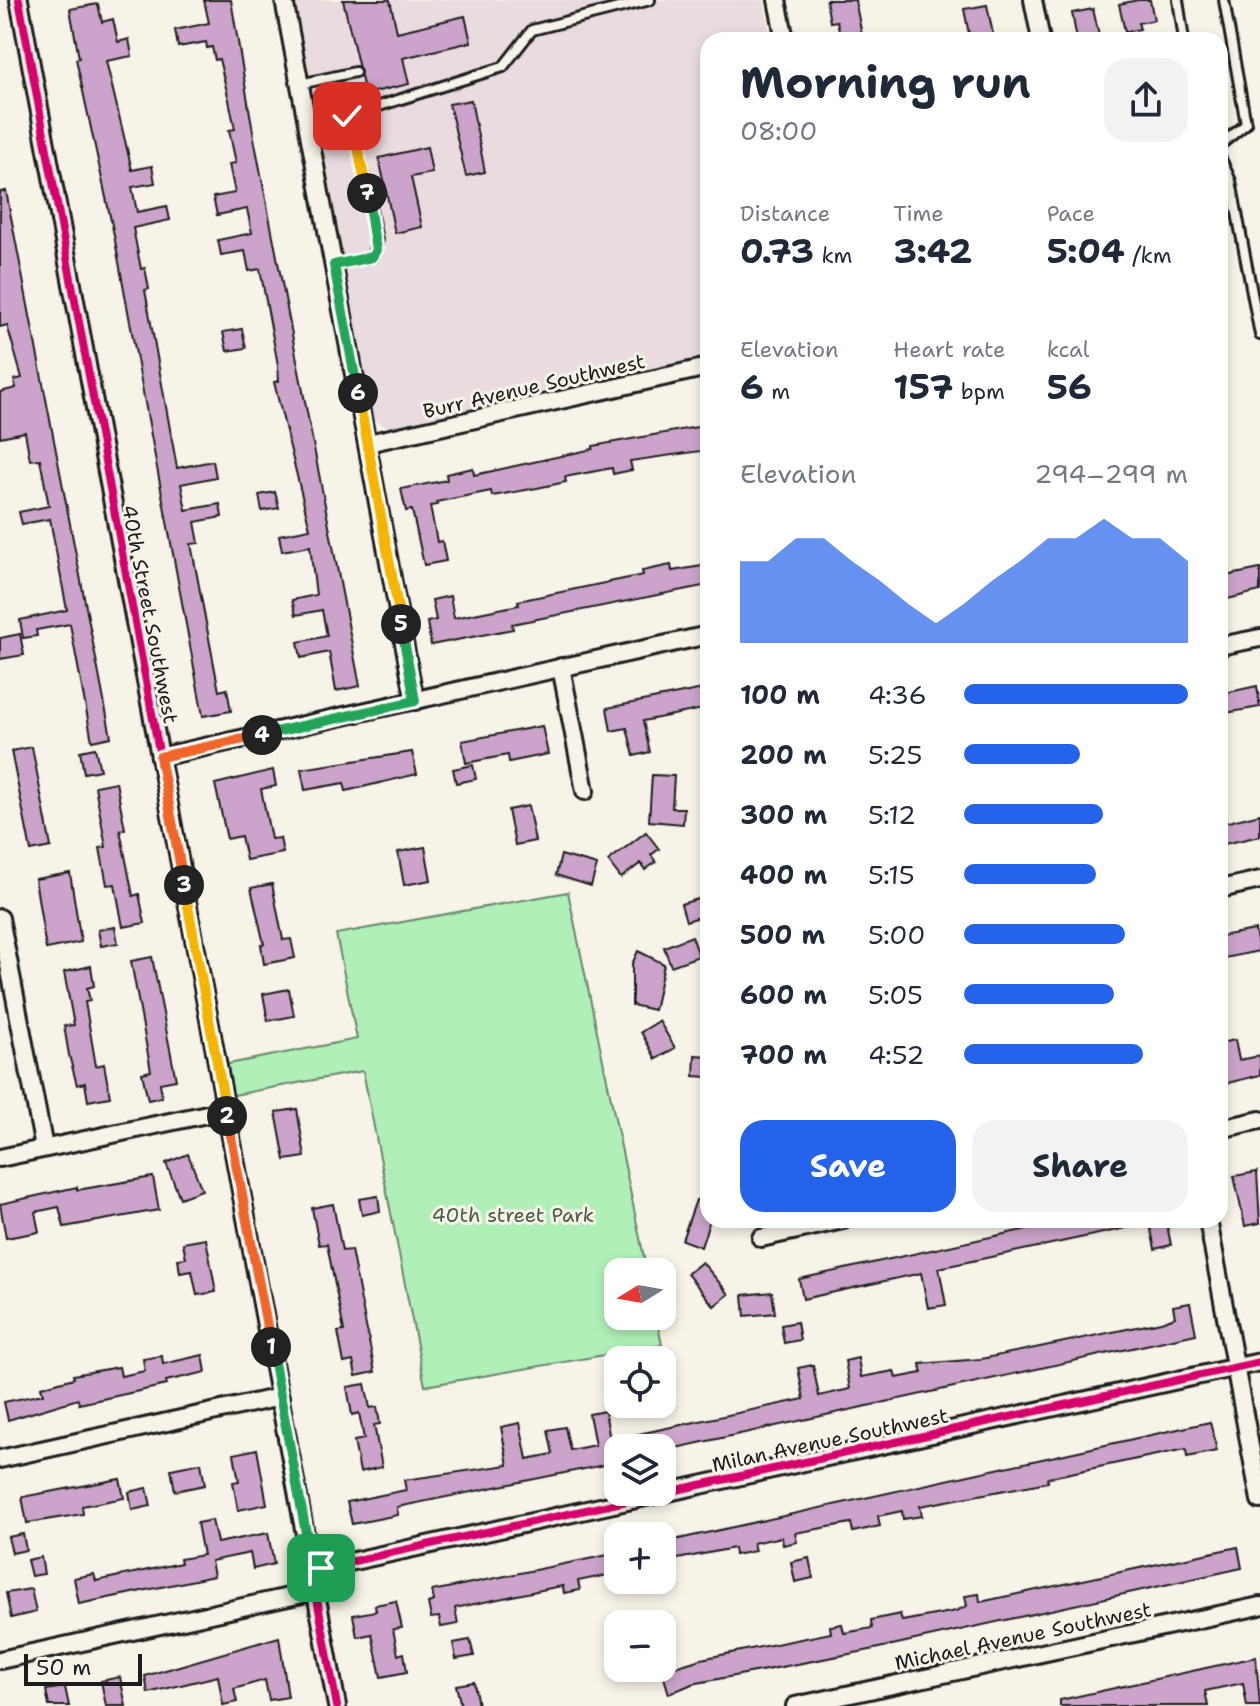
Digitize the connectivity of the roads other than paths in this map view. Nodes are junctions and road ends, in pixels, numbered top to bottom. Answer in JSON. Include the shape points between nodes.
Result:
{"nodes":[{"id":1,"x":19,"y":0,"type":"edge"},
{"id":2,"x":284,"y":0,"type":"edge"},
{"id":3,"x":650,"y":0,"type":"edge"},
{"id":4,"x":777,"y":0,"type":"edge"},
{"id":5,"x":1033,"y":0,"type":"edge"},
{"id":6,"x":1178,"y":0,"type":"edge"},
{"id":7,"x":1224,"y":0,"type":"edge"},
{"id":8,"x":783,"y":32,"type":"edge"},
{"id":9,"x":1039,"y":32,"type":"edge"},
{"id":10,"x":1183,"y":32,"type":"edge"},
{"id":11,"x":355,"y":72,"type":"dead end"},
{"id":12,"x":300,"y":84,"type":"junction"},
{"id":13,"x":347,"y":116,"type":"junction"},
{"id":14,"x":307,"y":120,"type":"junction"},
{"id":15,"x":1228,"y":139,"type":"edge"},
{"id":16,"x":1228,"y":174,"type":"edge"},
{"id":17,"x":334,"y":265,"type":"junction"},
{"id":18,"x":1260,"y":335,"type":"edge"},
{"id":19,"x":700,"y":369,"type":"edge"},
{"id":20,"x":368,"y":443,"type":"junction"},
{"id":21,"x":700,"y":637,"type":"edge"},
{"id":22,"x":1260,"y":638,"type":"edge"},
{"id":23,"x":1228,"y":644,"type":"edge"},
{"id":24,"x":561,"y":667,"type":"junction"},
{"id":25,"x":415,"y":701,"type":"junction"},
{"id":26,"x":160,"y":757,"type":"junction"},
{"id":27,"x":585,"y":791,"type":"dead end"},
{"id":28,"x":1260,"y":880,"type":"edge"},
{"id":29,"x":1228,"y":887,"type":"edge"},
{"id":30,"x":0,"y":918,"type":"edge"},
{"id":31,"x":226,"y":1110,"type":"junction"},
{"id":32,"x":1260,"y":1120,"type":"edge"},
{"id":33,"x":1228,"y":1127,"type":"edge"},
{"id":34,"x":44,"y":1148,"type":"junction"},
{"id":35,"x":0,"y":1158,"type":"edge"},
{"id":36,"x":807,"y":1228,"type":"edge"},
{"id":37,"x":1210,"y":1228,"type":"edge"},
{"id":38,"x":761,"y":1238,"type":"dead end"},
{"id":39,"x":1260,"y":1362,"type":"edge"},
{"id":40,"x":1236,"y":1367,"type":"junction"},
{"id":41,"x":280,"y":1397,"type":"junction"},
{"id":42,"x":0,"y":1459,"type":"edge"},
{"id":43,"x":1260,"y":1500,"type":"edge"},
{"id":44,"x":313,"y":1570,"type":"junction"},
{"id":45,"x":316,"y":1591,"type":"junction"},
{"id":46,"x":1260,"y":1606,"type":"edge"},
{"id":47,"x":0,"y":1660,"type":"edge"},
{"id":48,"x":337,"y":1706,"type":"edge"},
{"id":49,"x":795,"y":1706,"type":"edge"}],
"edges":[{"from":1,"to":26,"type":"street","name":"40th Street Southwest"},
{"from":2,"to":12,"type":"street"},
{"from":3,"to":13,"type":"lane","via":[[532,30],[503,67]]},
{"from":4,"to":8,"type":"street"},
{"from":5,"to":9,"type":"street"},
{"from":6,"to":10,"type":"lane"},
{"from":7,"to":15,"type":"lane","via":[[1246,124]]},
{"from":11,"to":12,"type":"lane"},
{"from":12,"to":14,"type":"street"},
{"from":13,"to":14,"type":"lane"},
{"from":13,"to":17,"type":"lane","via":[[354,126],[376,250],[372,257]]},
{"from":14,"to":17,"type":"street"},
{"from":16,"to":18,"type":"lane"},
{"from":17,"to":20,"type":"street"},
{"from":19,"to":20,"type":"street","name":"Burr Avenue Southwest"},
{"from":20,"to":25,"type":"street"},
{"from":21,"to":24,"type":"street"},
{"from":22,"to":23,"type":"street"},
{"from":24,"to":25,"type":"street"},
{"from":24,"to":27,"type":"street"},
{"from":25,"to":26,"type":"street"},
{"from":26,"to":31,"type":"street","name":"40th Street Southwest"},
{"from":28,"to":29,"type":"street"},
{"from":30,"to":34,"type":"street"},
{"from":31,"to":34,"type":"street"},
{"from":31,"to":41,"type":"street","name":"40th Street Southwest"},
{"from":32,"to":33,"type":"street"},
{"from":34,"to":35,"type":"street"},
{"from":36,"to":38,"type":"street"},
{"from":37,"to":40,"type":"street"},
{"from":39,"to":40,"type":"street","name":"Milan Avenue Southwest"},
{"from":40,"to":43,"type":"street"},
{"from":40,"to":44,"type":"street","name":"Milan Avenue Southwest"},
{"from":41,"to":42,"type":"street"},
{"from":41,"to":44,"type":"street","name":"40th Street Southwest"},
{"from":44,"to":45,"type":"street","name":"40th Street Southwest"},
{"from":45,"to":47,"type":"street"},
{"from":45,"to":48,"type":"street","name":"40th Street Southwest"},
{"from":46,"to":49,"type":"street","name":"Michael Avenue Southwest"}]}
